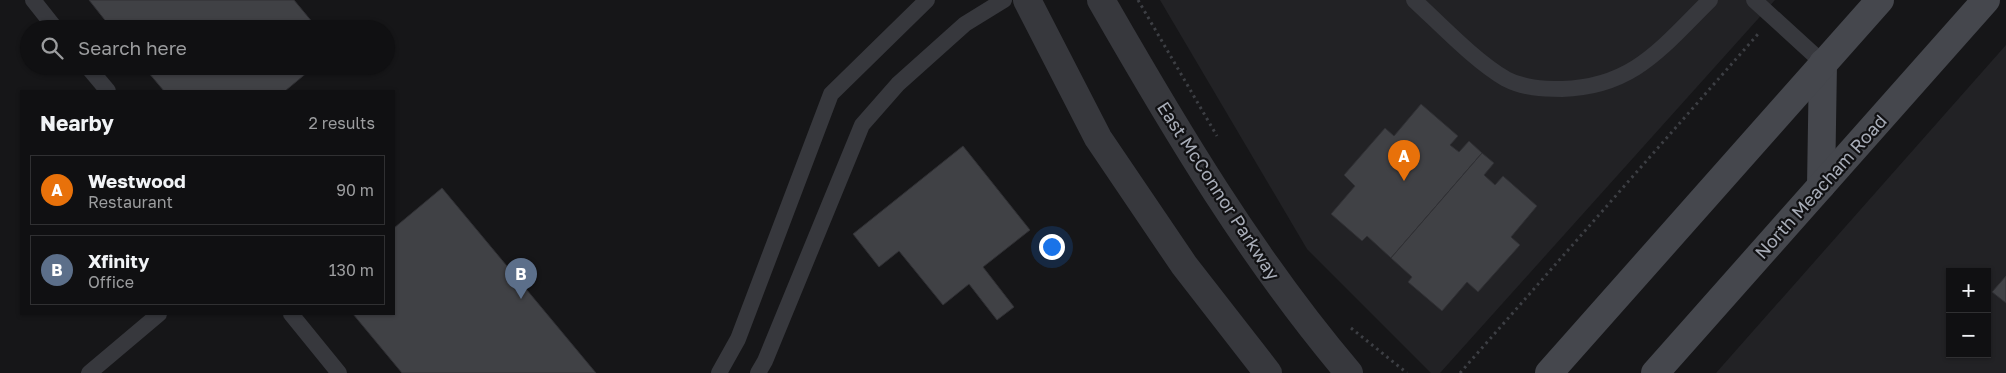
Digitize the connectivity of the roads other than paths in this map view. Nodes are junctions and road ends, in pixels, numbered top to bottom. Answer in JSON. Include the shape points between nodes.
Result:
{"nodes":[{"id":1,"x":33,"y":0,"type":"edge"},
{"id":2,"x":927,"y":0,"type":"edge"},
{"id":3,"x":1004,"y":0,"type":"edge"},
{"id":4,"x":1027,"y":0,"type":"edge"},
{"id":5,"x":1101,"y":0,"type":"edge"},
{"id":6,"x":1414,"y":0,"type":"edge"},
{"id":7,"x":1710,"y":0,"type":"edge"},
{"id":8,"x":1754,"y":0,"type":"edge"},
{"id":9,"x":1880,"y":0,"type":"edge"},
{"id":10,"x":1986,"y":0,"type":"edge"},
{"id":11,"x":49,"y":20,"type":"edge"},
{"id":12,"x":1823,"y":64,"type":"junction"},
{"id":13,"x":95,"y":75,"type":"edge"},
{"id":14,"x":107,"y":90,"type":"edge"},
{"id":15,"x":1821,"y":186,"type":"junction"},
{"id":16,"x":158,"y":315,"type":"edge"},
{"id":17,"x":291,"y":315,"type":"edge"},
{"id":18,"x":89,"y":373,"type":"edge"},
{"id":19,"x":339,"y":373,"type":"edge"},
{"id":20,"x":720,"y":373,"type":"edge"},
{"id":21,"x":758,"y":373,"type":"edge"},
{"id":22,"x":1268,"y":373,"type":"edge"},
{"id":23,"x":1349,"y":373,"type":"edge"},
{"id":24,"x":1549,"y":373,"type":"edge"},
{"id":25,"x":1655,"y":373,"type":"edge"}],
"edges":[{"from":1,"to":11,"type":"lane"},
{"from":2,"to":20,"type":"lane","via":[[831,94],[738,339]]},
{"from":3,"to":21,"type":"lane","via":[[965,24],[929,55],[885,97],[862,125]]},
{"from":4,"to":22,"type":"street","via":[[1098,138],[1184,265]]},
{"from":5,"to":23,"type":"street","name":"East McConnor Parkway","via":[[1170,121],[1278,283]]},
{"from":6,"to":7,"type":"lane","via":[[1487,66],[1507,79],[1544,89],[1586,88],[1630,73],[1649,60]]},
{"from":8,"to":12,"type":"lane"},
{"from":9,"to":12,"type":"main road"},
{"from":10,"to":15,"type":"main road","name":"North Meacham Road"},
{"from":12,"to":15,"type":"main road"},
{"from":12,"to":24,"type":"main road"},
{"from":13,"to":14,"type":"lane"},
{"from":15,"to":25,"type":"main road","name":"North Meacham Road"},
{"from":16,"to":18,"type":"lane"},
{"from":17,"to":19,"type":"lane"}]}
